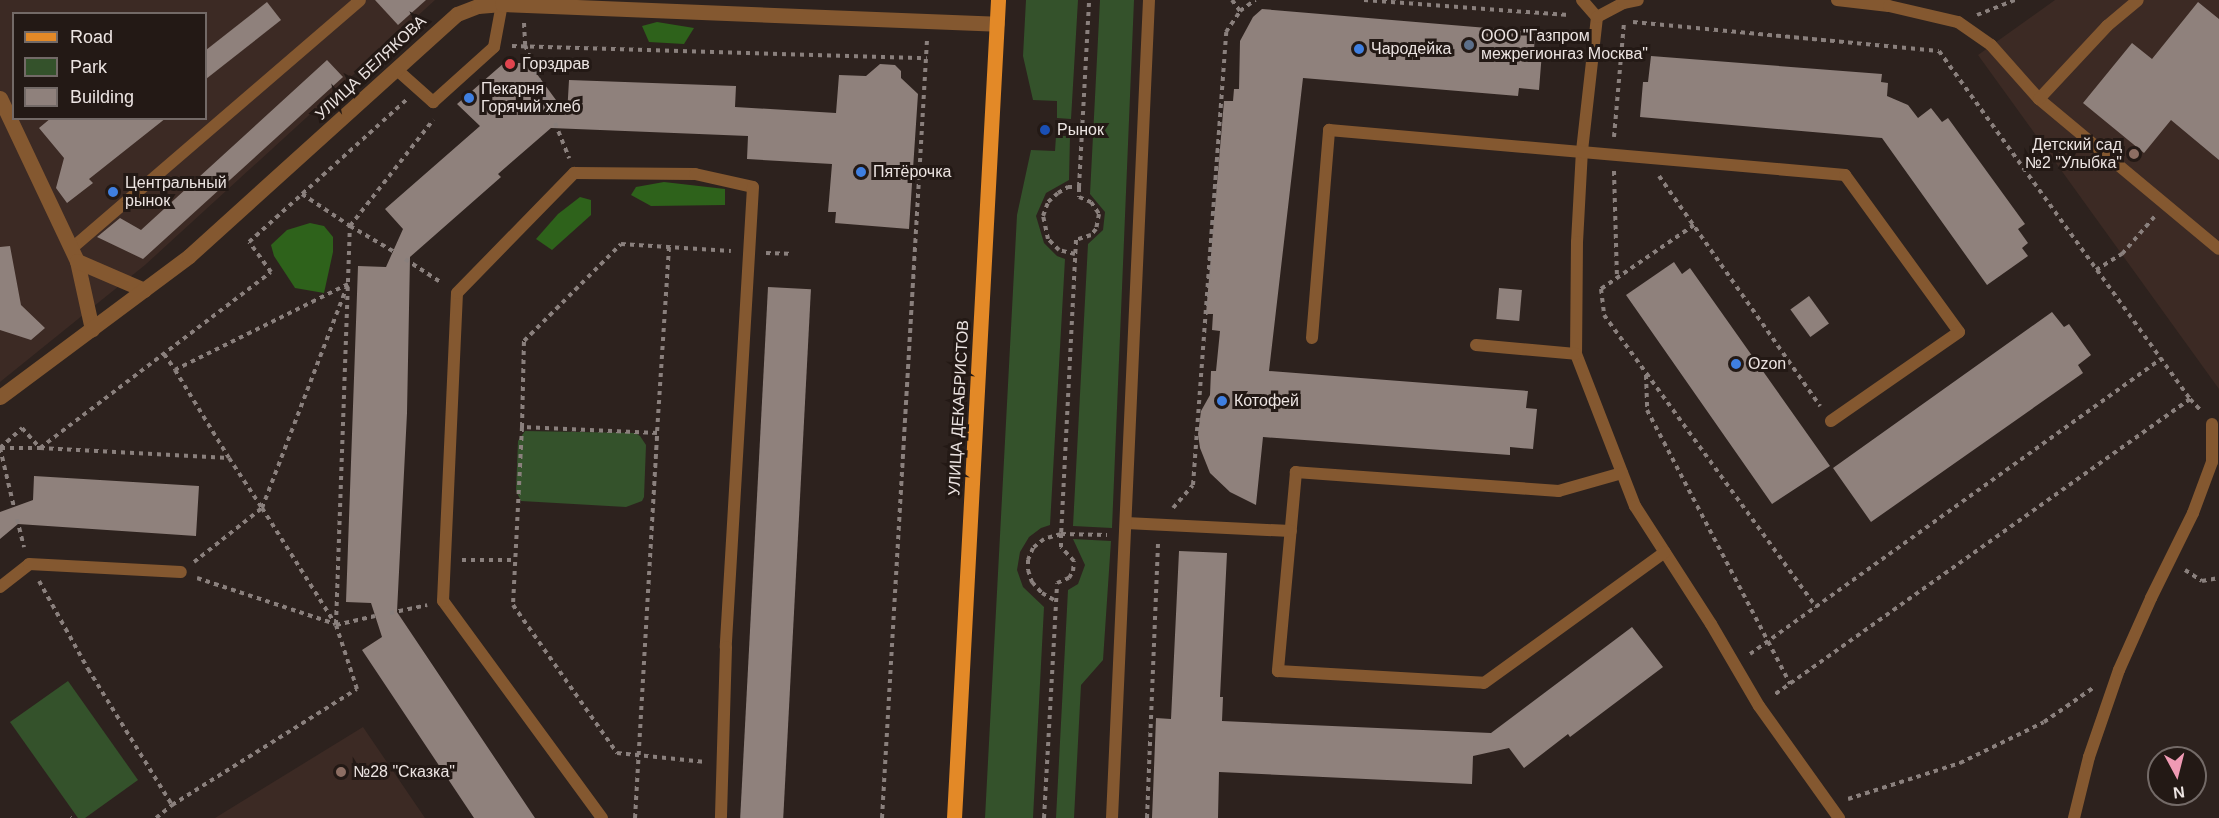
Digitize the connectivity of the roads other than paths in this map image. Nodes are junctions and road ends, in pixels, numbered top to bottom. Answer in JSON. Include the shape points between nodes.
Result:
{"nodes":[{"id":1,"x":360,"y":0,"type":"edge"},
{"id":2,"x":998,"y":0,"type":"edge"},
{"id":3,"x":1149,"y":0,"type":"edge"},
{"id":4,"x":1582,"y":0,"type":"edge"},
{"id":5,"x":1638,"y":0,"type":"edge"},
{"id":6,"x":1837,"y":0,"type":"edge"},
{"id":7,"x":2138,"y":0,"type":"edge"},
{"id":8,"x":501,"y":2,"type":"edge"},
{"id":9,"x":1597,"y":17,"type":"junction"},
{"id":10,"x":997,"y":24,"type":"junction"},
{"id":11,"x":396,"y":69,"type":"junction"},
{"id":12,"x":0,"y":98,"type":"edge"},
{"id":13,"x":2039,"y":99,"type":"junction"},
{"id":14,"x":1582,"y":150,"type":"junction"},
{"id":15,"x":2219,"y":249,"type":"edge"},
{"id":16,"x":74,"y":255,"type":"junction"},
{"id":17,"x":144,"y":290,"type":"junction"},
{"id":18,"x":92,"y":329,"type":"junction"},
{"id":19,"x":1312,"y":338,"type":"dead end"},
{"id":20,"x":1476,"y":345,"type":"dead end"},
{"id":21,"x":1576,"y":354,"type":"junction"},
{"id":22,"x":0,"y":397,"type":"edge"},
{"id":23,"x":1831,"y":421,"type":"road end"},
{"id":24,"x":2212,"y":424,"type":"dead end"},
{"id":25,"x":1622,"y":473,"type":"junction"},
{"id":26,"x":1126,"y":523,"type":"junction"},
{"id":27,"x":1291,"y":531,"type":"junction"},
{"id":28,"x":1665,"y":552,"type":"junction"},
{"id":29,"x":181,"y":572,"type":"road end"},
{"id":30,"x":0,"y":587,"type":"edge"},
{"id":31,"x":602,"y":818,"type":"edge"},
{"id":32,"x":721,"y":818,"type":"edge"},
{"id":33,"x":954,"y":818,"type":"edge"},
{"id":34,"x":1112,"y":818,"type":"edge"},
{"id":35,"x":1839,"y":818,"type":"edge"},
{"id":36,"x":2074,"y":818,"type":"edge"}],
"edges":[{"from":1,"to":16,"type":"lane"},
{"from":2,"to":10,"type":"main road","name":"УЛИЦА ДЕКАБРИСТОВ"},
{"from":3,"to":26,"type":"lane"},
{"from":4,"to":9,"type":"lane"},
{"from":5,"to":9,"type":"lane"},
{"from":6,"to":13,"type":"lane","via":[[1889,6],[1958,22],[1991,45]]},
{"from":7,"to":13,"type":"lane","via":[[2107,26]]},
{"from":8,"to":10,"type":"street","name":"УЛИЦА БЕЛЯКОВА"},
{"from":8,"to":11,"type":"street","name":"УЛИЦА БЕЛЯКОВА","via":[[457,14]]},
{"from":8,"to":11,"type":"lane","via":[[494,47],[433,102]]},
{"from":9,"to":14,"type":"lane"},
{"from":10,"to":33,"type":"main road","name":"УЛИЦА ДЕКАБРИСТОВ"},
{"from":11,"to":17,"type":"street","name":"УЛИЦА БЕЛЯКОВА","via":[[253,201]]},
{"from":12,"to":16,"type":"street"},
{"from":13,"to":15,"type":"lane"},
{"from":14,"to":19,"type":"lane","via":[[1329,130]]},
{"from":14,"to":21,"type":"lane"},
{"from":14,"to":23,"type":"lane","via":[[1845,175],[1959,332]]},
{"from":16,"to":17,"type":"street"},
{"from":16,"to":18,"type":"street"},
{"from":17,"to":18,"type":"street","name":"УЛИЦА БЕЛЯКОВА"},
{"from":18,"to":22,"type":"street","name":"УЛИЦА БЕЛЯКОВА"},
{"from":20,"to":21,"type":"lane"},
{"from":21,"to":25,"type":"lane"},
{"from":24,"to":36,"type":"lane","via":[[2212,462],[2193,513],[2119,670],[2089,757]]},
{"from":25,"to":27,"type":"lane","via":[[1558,491],[1296,472]]},
{"from":25,"to":28,"type":"lane","via":[[1635,506]]},
{"from":26,"to":27,"type":"lane"},
{"from":26,"to":34,"type":"lane"},
{"from":27,"to":28,"type":"lane","via":[[1278,670],[1484,683]]},
{"from":28,"to":35,"type":"lane","via":[[1759,706]]},
{"from":29,"to":30,"type":"lane","via":[[29,564]]},
{"from":31,"to":32,"type":"lane","via":[[443,601],[457,293],[574,173],[695,174],[753,187],[726,647]]}]}
